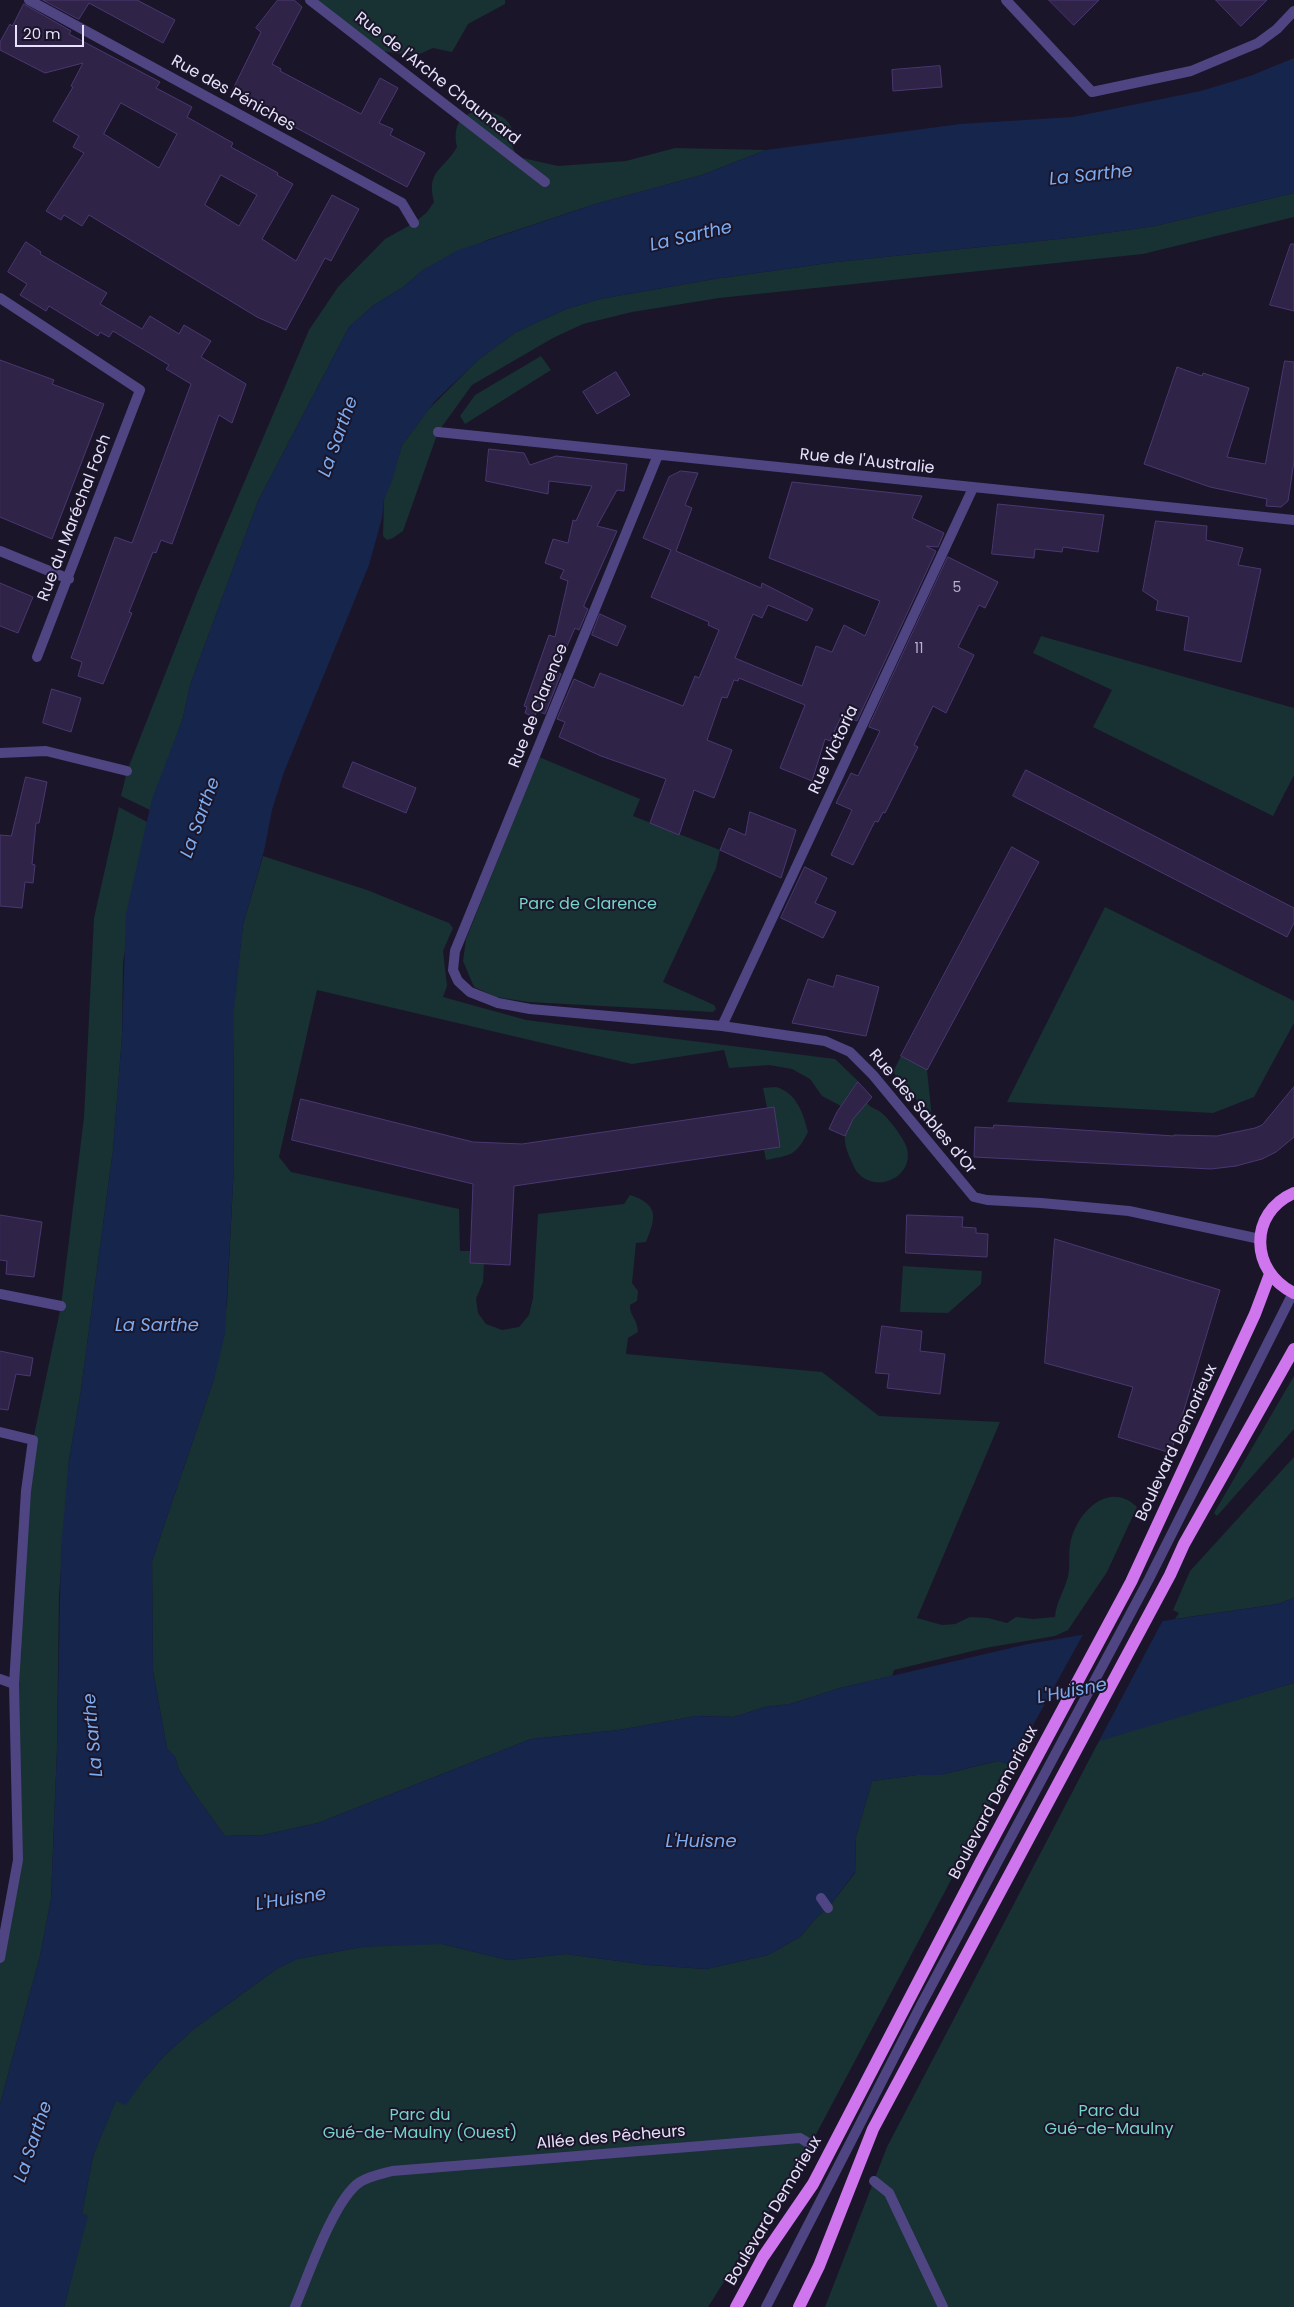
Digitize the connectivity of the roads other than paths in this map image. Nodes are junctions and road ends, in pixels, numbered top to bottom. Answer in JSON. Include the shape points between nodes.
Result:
{"nodes":[{"id":1,"x":29,"y":0,"type":"edge"},
{"id":2,"x":310,"y":0,"type":"edge"},
{"id":3,"x":1006,"y":0,"type":"edge"},
{"id":4,"x":1294,"y":11,"type":"edge"},
{"id":5,"x":546,"y":182,"type":"dead end"},
{"id":6,"x":414,"y":223,"type":"dead end"},
{"id":7,"x":0,"y":298,"type":"edge"},
{"id":8,"x":438,"y":432,"type":"dead end"},
{"id":9,"x":658,"y":455,"type":"junction"},
{"id":10,"x":973,"y":488,"type":"junction"},
{"id":11,"x":1294,"y":520,"type":"edge"},
{"id":12,"x":0,"y":551,"type":"edge"},
{"id":13,"x":69,"y":579,"type":"junction"},
{"id":14,"x":37,"y":657,"type":"dead end"},
{"id":15,"x":0,"y":753,"type":"edge"},
{"id":16,"x":127,"y":772,"type":"dead end"},
{"id":17,"x":453,"y":970,"type":"joint"},
{"id":18,"x":722,"y":1026,"type":"junction"},
{"id":19,"x":1294,"y":1193,"type":"edge"},
{"id":20,"x":1260,"y":1239,"type":"junction"},
{"id":21,"x":1270,"y":1274,"type":"junction"},
{"id":22,"x":1294,"y":1292,"type":"edge"},
{"id":23,"x":0,"y":1294,"type":"edge"},
{"id":24,"x":60,"y":1306,"type":"dead end"},
{"id":25,"x":1294,"y":1348,"type":"edge"},
{"id":26,"x":0,"y":1432,"type":"edge"},
{"id":27,"x":0,"y":1679,"type":"edge"},
{"id":28,"x":14,"y":1684,"type":"junction"},
{"id":29,"x":821,"y":1898,"type":"dead end"},
{"id":30,"x":828,"y":1908,"type":"dead end"},
{"id":31,"x":3,"y":1929,"type":"edge"},
{"id":32,"x":0,"y":1958,"type":"edge"},
{"id":33,"x":810,"y":2144,"type":"dead end"},
{"id":34,"x":874,"y":2181,"type":"dead end"},
{"id":35,"x":295,"y":2307,"type":"edge"},
{"id":36,"x":736,"y":2307,"type":"edge"},
{"id":37,"x":766,"y":2307,"type":"edge"},
{"id":38,"x":799,"y":2307,"type":"edge"},
{"id":39,"x":943,"y":2307,"type":"edge"}],
"edges":[{"from":1,"to":6,"type":"street","name":"Rue des Péniches","via":[[402,203]]},
{"from":2,"to":5,"type":"street","name":"Rue de l'Arche Chaumard"},
{"from":3,"to":4,"type":"street","via":[[1092,92],[1191,71],[1258,43]]},
{"from":7,"to":13,"type":"street","name":"Rue du Maréchal Foch","via":[[140,390]]},
{"from":8,"to":9,"type":"street","name":"Rue de l'Australie"},
{"from":9,"to":10,"type":"street","name":"Rue de l'Australie"},
{"from":9,"to":17,"type":"street","name":"Rue de Clarence","via":[[455,952]]},
{"from":10,"to":11,"type":"street","name":"Rue de l'Australie"},
{"from":10,"to":18,"type":"street","name":"Rue Victoria"},
{"from":12,"to":13,"type":"street"},
{"from":13,"to":14,"type":"street","name":"Rue du Maréchal Foch"},
{"from":15,"to":16,"type":"street","via":[[46,751]]},
{"from":17,"to":18,"type":"street","name":"Rue des Sables d'Or","via":[[458,981],[470,992],[530,1010]]},
{"from":18,"to":20,"type":"street","name":"Rue des Sables d'Or","via":[[825,1041],[850,1052],[873,1075],[974,1197],[1129,1212]]},
{"from":19,"to":20,"type":"main road","via":[[1269,1213]]},
{"from":20,"to":21,"type":"main road","via":[[1261,1252]]},
{"from":21,"to":22,"type":"main road"},
{"from":21,"to":36,"type":"main road","name":"Boulevard Demorieux","via":[[1255,1314],[1131,1582],[979,1864],[813,2184],[763,2257]]},
{"from":22,"to":37,"type":"street","via":[[1149,1579],[996,1863]]},
{"from":23,"to":24,"type":"street"},
{"from":25,"to":38,"type":"main road","via":[[1184,1544],[873,2129],[820,2266]]},
{"from":26,"to":28,"type":"street","via":[[33,1440],[26,1491]]},
{"from":27,"to":28,"type":"street"},
{"from":28,"to":31,"type":"street","via":[[18,1860]]},
{"from":29,"to":30,"type":"street"},
{"from":31,"to":32,"type":"street"},
{"from":33,"to":35,"type":"street","name":"Allée des Pêcheurs","via":[[800,2138],[392,2171],[372,2176],[355,2186],[339,2205]]},
{"from":34,"to":39,"type":"street","via":[[889,2193]]}]}
